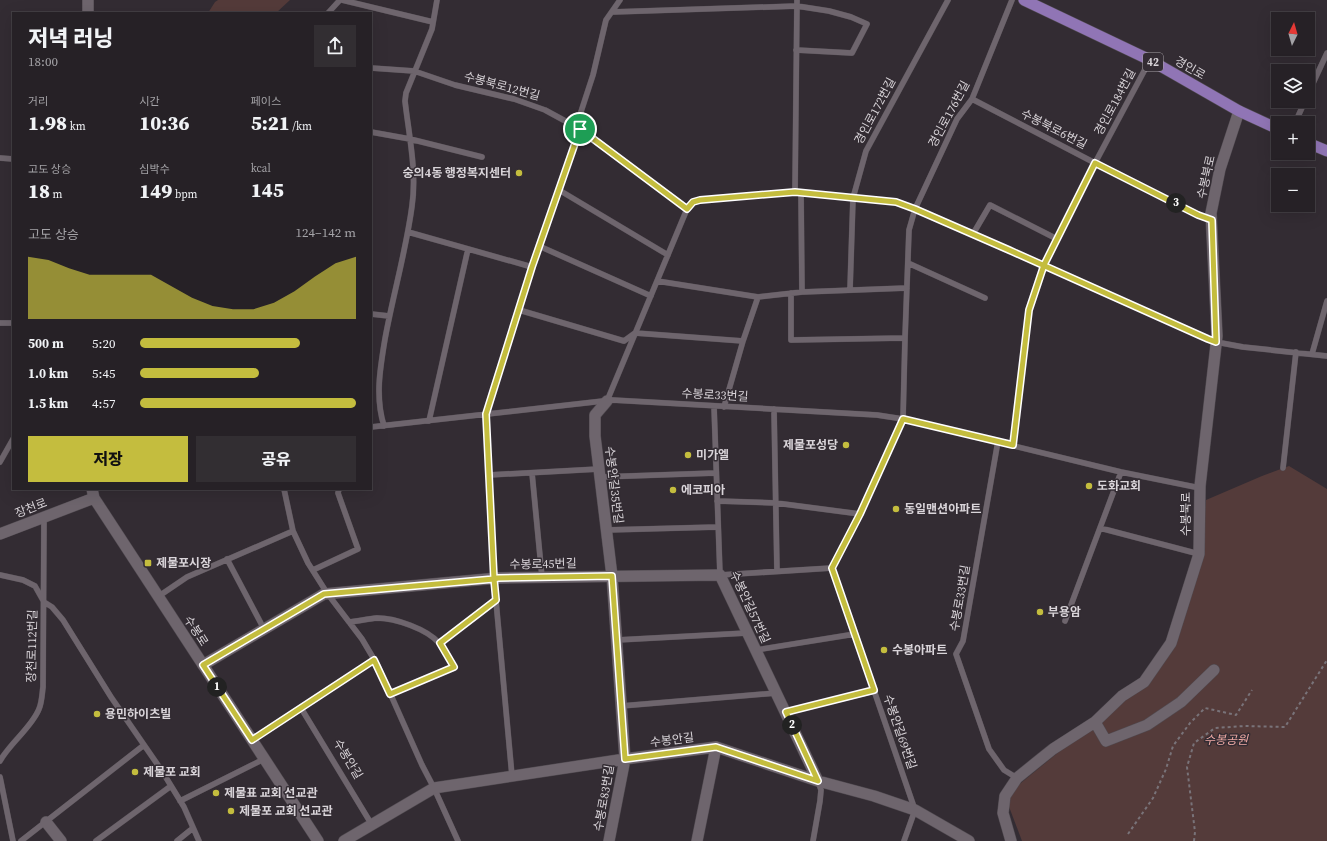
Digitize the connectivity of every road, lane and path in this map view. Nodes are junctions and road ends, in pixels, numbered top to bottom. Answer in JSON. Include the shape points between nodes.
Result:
{"nodes":[{"id":1,"x":88,"y":0,"type":"edge"},
{"id":2,"x":341,"y":0,"type":"edge"},
{"id":3,"x":437,"y":0,"type":"edge"},
{"id":4,"x":620,"y":0,"type":"edge"},
{"id":5,"x":948,"y":0,"type":"edge"},
{"id":6,"x":1012,"y":0,"type":"edge"},
{"id":7,"x":1024,"y":0,"type":"edge"},
{"id":8,"x":797,"y":3,"type":"edge"},
{"id":9,"x":88,"y":12,"type":"edge"},
{"id":10,"x":329,"y":12,"type":"edge"},
{"id":11,"x":612,"y":12,"type":"junction"},
{"id":12,"x":433,"y":22,"type":"junction"},
{"id":13,"x":796,"y":50,"type":"junction"},
{"id":14,"x":1327,"y":52,"type":"edge"},
{"id":15,"x":1150,"y":60,"type":"junction"},
{"id":16,"x":372,"y":68,"type":"edge"},
{"id":17,"x":414,"y":72,"type":"junction"},
{"id":18,"x":1315,"y":79,"type":"edge"},
{"id":19,"x":972,"y":99,"type":"junction"},
{"id":20,"x":1239,"y":111,"type":"junction"},
{"id":21,"x":1271,"y":126,"type":"edge"},
{"id":22,"x":578,"y":128,"type":"junction"},
{"id":23,"x":372,"y":132,"type":"edge"},
{"id":24,"x":410,"y":139,"type":"junction"},
{"id":25,"x":1315,"y":146,"type":"edge"},
{"id":26,"x":1327,"y":151,"type":"edge"},
{"id":27,"x":482,"y":157,"type":"dead end"},
{"id":28,"x":0,"y":158,"type":"edge"},
{"id":29,"x":12,"y":159,"type":"edge"},
{"id":30,"x":1095,"y":163,"type":"junction"},
{"id":31,"x":559,"y":190,"type":"junction"},
{"id":32,"x":798,"y":192,"type":"junction"},
{"id":33,"x":853,"y":198,"type":"junction"},
{"id":34,"x":687,"y":209,"type":"junction"},
{"id":35,"x":915,"y":209,"type":"junction"},
{"id":36,"x":1212,"y":220,"type":"junction"},
{"id":37,"x":408,"y":232,"type":"junction"},
{"id":38,"x":973,"y":234,"type":"junction"},
{"id":39,"x":1057,"y":239,"type":"junction"},
{"id":40,"x":539,"y":246,"type":"junction"},
{"id":41,"x":468,"y":249,"type":"junction"},
{"id":42,"x":668,"y":255,"type":"junction"},
{"id":43,"x":908,"y":263,"type":"junction"},
{"id":44,"x":1044,"y":265,"type":"junction"},
{"id":45,"x":532,"y":267,"type":"junction"},
{"id":46,"x":657,"y":281,"type":"junction"},
{"id":47,"x":908,"y":288,"type":"junction"},
{"id":48,"x":850,"y":290,"type":"junction"},
{"id":49,"x":802,"y":292,"type":"junction"},
{"id":50,"x":791,"y":293,"type":"junction"},
{"id":51,"x":651,"y":296,"type":"junction"},
{"id":52,"x":758,"y":298,"type":"junction"},
{"id":53,"x":985,"y":298,"type":"dead end"},
{"id":54,"x":1327,"y":301,"type":"edge"},
{"id":55,"x":519,"y":310,"type":"junction"},
{"id":56,"x":372,"y":314,"type":"edge"},
{"id":57,"x":389,"y":316,"type":"junction"},
{"id":58,"x":0,"y":323,"type":"edge"},
{"id":59,"x":12,"y":323,"type":"edge"},
{"id":60,"x":635,"y":333,"type":"junction"},
{"id":61,"x":905,"y":338,"type":"junction"},
{"id":62,"x":743,"y":340,"type":"junction"},
{"id":63,"x":1216,"y":342,"type":"junction"},
{"id":64,"x":1296,"y":352,"type":"junction"},
{"id":65,"x":1312,"y":354,"type":"junction"},
{"id":66,"x":1327,"y":356,"type":"edge"},
{"id":67,"x":607,"y":401,"type":"junction"},
{"id":68,"x":714,"y":406,"type":"junction"},
{"id":69,"x":724,"y":407,"type":"junction"},
{"id":70,"x":774,"y":409,"type":"junction"},
{"id":71,"x":486,"y":414,"type":"junction"},
{"id":72,"x":903,"y":419,"type":"junction"},
{"id":73,"x":429,"y":421,"type":"junction"},
{"id":74,"x":384,"y":426,"type":"junction"},
{"id":75,"x":372,"y":428,"type":"edge"},
{"id":76,"x":12,"y":441,"type":"edge"},
{"id":77,"x":998,"y":442,"type":"junction"},
{"id":78,"x":1013,"y":445,"type":"junction"},
{"id":79,"x":0,"y":462,"type":"edge"},
{"id":80,"x":1283,"y":468,"type":"dead end"},
{"id":81,"x":1121,"y":472,"type":"junction"},
{"id":82,"x":532,"y":473,"type":"junction"},
{"id":83,"x":599,"y":473,"type":"junction"},
{"id":84,"x":716,"y":473,"type":"junction"},
{"id":85,"x":489,"y":475,"type":"junction"},
{"id":86,"x":1200,"y":488,"type":"junction"},
{"id":87,"x":284,"y":490,"type":"edge"},
{"id":88,"x":339,"y":490,"type":"edge"},
{"id":89,"x":93,"y":493,"type":"edge"},
{"id":90,"x":717,"y":501,"type":"junction"},
{"id":91,"x":776,"y":503,"type":"junction"},
{"id":92,"x":860,"y":514,"type":"junction"},
{"id":93,"x":44,"y":517,"type":"junction"},
{"id":94,"x":718,"y":527,"type":"junction"},
{"id":95,"x":1100,"y":528,"type":"junction"},
{"id":96,"x":606,"y":530,"type":"junction"},
{"id":97,"x":293,"y":531,"type":"junction"},
{"id":98,"x":0,"y":534,"type":"edge"},
{"id":99,"x":1199,"y":554,"type":"junction"},
{"id":100,"x":227,"y":560,"type":"junction"},
{"id":101,"x":832,"y":568,"type":"junction"},
{"id":102,"x":312,"y":570,"type":"junction"},
{"id":103,"x":777,"y":571,"type":"junction"},
{"id":104,"x":720,"y":574,"type":"junction"},
{"id":105,"x":0,"y":575,"type":"edge"},
{"id":106,"x":612,"y":576,"type":"junction"},
{"id":107,"x":542,"y":577,"type":"junction"},
{"id":108,"x":494,"y":579,"type":"junction"},
{"id":109,"x":327,"y":593,"type":"junction"},
{"id":110,"x":159,"y":596,"type":"junction"},
{"id":111,"x":496,"y":600,"type":"junction"},
{"id":112,"x":44,"y":602,"type":"junction"},
{"id":113,"x":1065,"y":621,"type":"dead end"},
{"id":114,"x":349,"y":622,"type":"junction"},
{"id":115,"x":264,"y":629,"type":"junction"},
{"id":116,"x":748,"y":632,"type":"junction"},
{"id":117,"x":855,"y":634,"type":"junction"},
{"id":118,"x":617,"y":640,"type":"junction"},
{"id":119,"x":440,"y":643,"type":"junction"},
{"id":120,"x":756,"y":650,"type":"junction"},
{"id":121,"x":374,"y":660,"type":"junction"},
{"id":122,"x":1327,"y":660,"type":"edge"},
{"id":123,"x":203,"y":665,"type":"junction"},
{"id":124,"x":1214,"y":670,"type":"dead end"},
{"id":125,"x":874,"y":690,"type":"junction"},
{"id":126,"x":1252,"y":690,"type":"dead end"},
{"id":127,"x":776,"y":693,"type":"junction"},
{"id":128,"x":390,"y":694,"type":"junction"},
{"id":129,"x":621,"y":706,"type":"junction"},
{"id":130,"x":301,"y":708,"type":"junction"},
{"id":131,"x":786,"y":712,"type":"junction"},
{"id":132,"x":1095,"y":722,"type":"junction"},
{"id":133,"x":252,"y":740,"type":"junction"},
{"id":134,"x":144,"y":745,"type":"junction"},
{"id":135,"x":716,"y":747,"type":"junction"},
{"id":136,"x":264,"y":759,"type":"junction"},
{"id":137,"x":625,"y":759,"type":"junction"},
{"id":138,"x":0,"y":761,"type":"edge"},
{"id":139,"x":512,"y":776,"type":"junction"},
{"id":140,"x":0,"y":777,"type":"edge"},
{"id":141,"x":1017,"y":778,"type":"junction"},
{"id":142,"x":818,"y":781,"type":"junction"},
{"id":143,"x":171,"y":786,"type":"junction"},
{"id":144,"x":434,"y":788,"type":"junction"},
{"id":145,"x":180,"y":802,"type":"junction"},
{"id":146,"x":915,"y":810,"type":"junction"},
{"id":147,"x":46,"y":822,"type":"junction"},
{"id":148,"x":372,"y":825,"type":"junction"},
{"id":149,"x":193,"y":828,"type":"junction"},
{"id":150,"x":1128,"y":834,"type":"dead end"},
{"id":151,"x":13,"y":841,"type":"edge"},
{"id":152,"x":21,"y":841,"type":"edge"},
{"id":153,"x":61,"y":841,"type":"edge"},
{"id":154,"x":96,"y":841,"type":"edge"},
{"id":155,"x":178,"y":841,"type":"edge"},
{"id":156,"x":199,"y":841,"type":"edge"},
{"id":157,"x":318,"y":841,"type":"edge"},
{"id":158,"x":344,"y":841,"type":"edge"},
{"id":159,"x":458,"y":841,"type":"edge"},
{"id":160,"x":610,"y":841,"type":"edge"},
{"id":161,"x":697,"y":841,"type":"edge"},
{"id":162,"x":813,"y":841,"type":"edge"},
{"id":163,"x":904,"y":841,"type":"edge"},
{"id":164,"x":969,"y":841,"type":"edge"},
{"id":165,"x":1011,"y":841,"type":"edge"},
{"id":166,"x":1194,"y":841,"type":"edge"}],
"edges":[{"from":1,"to":9,"type":"street"},
{"from":2,"to":10,"type":"lane"},
{"from":2,"to":12,"type":"lane"},
{"from":3,"to":12,"type":"lane"},
{"from":4,"to":11,"type":"lane"},
{"from":5,"to":33,"type":"lane","name":"경인로172번길","via":[[866,151]]},
{"from":6,"to":19,"type":"lane","name":"경인로176번길"},
{"from":7,"to":15,"type":"main road","name":"경인로","number":"42"},
{"from":8,"to":11,"type":"lane"},
{"from":8,"to":13,"type":"lane"},
{"from":8,"to":13,"type":"lane","via":[[851,17],[867,24],[852,53]]},
{"from":11,"to":22,"type":"lane","via":[[606,20]]},
{"from":12,"to":17,"type":"lane"},
{"from":13,"to":32,"type":"lane"},
{"from":14,"to":18,"type":"lane"},
{"from":15,"to":20,"type":"main road","name":"경인로","number":"42"},
{"from":15,"to":30,"type":"lane","name":"경인로184번길"},
{"from":16,"to":17,"type":"lane","name":"수봉북로12번길"},
{"from":17,"to":22,"type":"lane","name":"수봉북로12번길","via":[[514,99],[545,110]]},
{"from":17,"to":24,"type":"lane","via":[[405,101]]},
{"from":19,"to":30,"type":"lane","name":"수봉북로6번길"},
{"from":19,"to":35,"type":"lane","name":"경인로176번길","via":[[956,119]]},
{"from":20,"to":21,"type":"main road","name":"경인로","number":"42"},
{"from":20,"to":36,"type":"street","name":"수봉북로","via":[[1220,169],[1211,213]]},
{"from":22,"to":31,"type":"lane"},
{"from":22,"to":34,"type":"lane","name":"수봉북로12번길"},
{"from":23,"to":24,"type":"lane"},
{"from":24,"to":27,"type":"lane"},
{"from":24,"to":37,"type":"lane","via":[[414,187]]},
{"from":25,"to":26,"type":"main road"},
{"from":28,"to":29,"type":"lane"},
{"from":30,"to":36,"type":"lane","name":"수봉북로6번길"},
{"from":30,"to":39,"type":"lane","name":"경인로184번길"},
{"from":31,"to":40,"type":"lane"},
{"from":31,"to":42,"type":"lane"},
{"from":32,"to":33,"type":"lane"},
{"from":32,"to":34,"type":"lane","via":[[700,200],[693,202]]},
{"from":32,"to":49,"type":"lane"},
{"from":33,"to":35,"type":"lane","via":[[896,202]]},
{"from":33,"to":48,"type":"lane","name":"경인로172번길"},
{"from":34,"to":42,"type":"lane","name":"수봉안길35번길"},
{"from":35,"to":38,"type":"lane"},
{"from":35,"to":43,"type":"lane","name":"경인로176번길","via":[[909,230]]},
{"from":36,"to":63,"type":"street","name":"수봉북로"},
{"from":37,"to":41,"type":"lane"},
{"from":37,"to":57,"type":"lane"},
{"from":38,"to":39,"type":"lane","via":[[990,204]]},
{"from":38,"to":44,"type":"lane"},
{"from":39,"to":44,"type":"lane","name":"경인로184번길"},
{"from":40,"to":45,"type":"lane"},
{"from":40,"to":51,"type":"lane"},
{"from":41,"to":45,"type":"lane"},
{"from":41,"to":73,"type":"lane"},
{"from":42,"to":46,"type":"lane","name":"수봉안길35번길"},
{"from":43,"to":47,"type":"lane","name":"경인로176번길"},
{"from":43,"to":53,"type":"lane"},
{"from":44,"to":63,"type":"lane"},
{"from":44,"to":78,"type":"lane","name":"경인로184번길","via":[[1029,310]]},
{"from":45,"to":55,"type":"lane"},
{"from":46,"to":51,"type":"lane","name":"수봉안길35번길"},
{"from":46,"to":52,"type":"lane"},
{"from":47,"to":48,"type":"lane"},
{"from":47,"to":61,"type":"lane","name":"경인로176번길"},
{"from":48,"to":49,"type":"lane"},
{"from":49,"to":50,"type":"lane"},
{"from":50,"to":52,"type":"lane"},
{"from":50,"to":61,"type":"lane","via":[[791,340]]},
{"from":51,"to":60,"type":"lane","name":"수봉안길35번길"},
{"from":52,"to":62,"type":"lane"},
{"from":54,"to":65,"type":"lane"},
{"from":55,"to":60,"type":"lane","via":[[624,341]]},
{"from":55,"to":71,"type":"lane"},
{"from":56,"to":57,"type":"lane"},
{"from":57,"to":74,"type":"lane","via":[[378,387]]},
{"from":58,"to":59,"type":"lane"},
{"from":60,"to":62,"type":"lane"},
{"from":60,"to":67,"type":"lane","name":"수봉안길35번길"},
{"from":61,"to":72,"type":"lane","name":"경인로176번길"},
{"from":62,"to":69,"type":"lane"},
{"from":63,"to":64,"type":"lane"},
{"from":63,"to":86,"type":"street","name":"수봉북로"},
{"from":64,"to":65,"type":"lane"},
{"from":64,"to":80,"type":"lane"},
{"from":65,"to":66,"type":"lane"},
{"from":67,"to":68,"type":"lane","name":"수봉로33번길"},
{"from":67,"to":71,"type":"lane","name":"수봉로33번길"},
{"from":67,"to":83,"type":"street","name":"수봉안길35번길","via":[[595,415]]},
{"from":68,"to":69,"type":"lane","name":"수봉로33번길"},
{"from":68,"to":84,"type":"lane","name":"수봉안길57번길"},
{"from":69,"to":70,"type":"lane","name":"수봉로33번길"},
{"from":70,"to":72,"type":"lane","name":"수봉로33번길","via":[[878,415]]},
{"from":70,"to":91,"type":"lane"},
{"from":71,"to":73,"type":"lane","name":"수봉로33번길"},
{"from":71,"to":85,"type":"lane"},
{"from":72,"to":77,"type":"lane","name":"수봉로33번길"},
{"from":72,"to":92,"type":"lane"},
{"from":73,"to":74,"type":"lane","name":"수봉로33번길"},
{"from":74,"to":75,"type":"lane","name":"수봉로33번길"},
{"from":76,"to":79,"type":"lane"},
{"from":77,"to":78,"type":"lane","name":"수봉로33번길"},
{"from":77,"to":141,"type":"lane","name":"수봉로33번길","via":[[963,641],[956,654],[989,749],[1004,770]]},
{"from":78,"to":81,"type":"lane","name":"수봉로33번길"},
{"from":81,"to":86,"type":"lane","name":"수봉로33번길"},
{"from":81,"to":95,"type":"lane"},
{"from":82,"to":83,"type":"lane"},
{"from":82,"to":85,"type":"lane"},
{"from":82,"to":107,"type":"lane"},
{"from":83,"to":84,"type":"lane"},
{"from":83,"to":96,"type":"street","name":"수봉안길35번길"},
{"from":84,"to":90,"type":"lane","name":"수봉안길57번길"},
{"from":85,"to":108,"type":"lane"},
{"from":86,"to":99,"type":"street","name":"수봉북로"},
{"from":87,"to":97,"type":"lane"},
{"from":88,"to":102,"type":"lane","via":[[358,549]]},
{"from":89,"to":93,"type":"street","name":"장천로"},
{"from":89,"to":110,"type":"street","name":"수봉로"},
{"from":90,"to":91,"type":"lane"},
{"from":90,"to":94,"type":"lane","name":"수봉안길57번길"},
{"from":91,"to":92,"type":"lane"},
{"from":91,"to":103,"type":"lane"},
{"from":92,"to":101,"type":"lane"},
{"from":93,"to":98,"type":"street","name":"장천로"},
{"from":93,"to":112,"type":"lane","name":"장천로112번길"},
{"from":94,"to":96,"type":"lane"},
{"from":94,"to":104,"type":"lane","name":"수봉안길57번길"},
{"from":95,"to":99,"type":"lane"},
{"from":95,"to":113,"type":"lane"},
{"from":96,"to":106,"type":"street","name":"수봉안길35번길"},
{"from":97,"to":100,"type":"lane"},
{"from":97,"to":102,"type":"lane"},
{"from":99,"to":132,"type":"street","name":"수봉북로","via":[[1171,643],[1144,682],[1122,696]]},
{"from":100,"to":110,"type":"lane","via":[[187,577]]},
{"from":100,"to":115,"type":"lane"},
{"from":101,"to":103,"type":"lane","name":"수봉로45번길"},
{"from":101,"to":117,"type":"lane","name":"수봉안길69번길"},
{"from":102,"to":109,"type":"lane"},
{"from":103,"to":104,"type":"lane","name":"수봉로45번길"},
{"from":104,"to":106,"type":"street","name":"수봉로45번길"},
{"from":104,"to":116,"type":"street","name":"수봉안길57번길"},
{"from":105,"to":112,"type":"lane","via":[[23,580],[35,586]]},
{"from":106,"to":107,"type":"street","name":"수봉로45번길"},
{"from":106,"to":118,"type":"street","name":"수봉안길35번길"},
{"from":107,"to":108,"type":"street","name":"수봉로45번길"},
{"from":108,"to":109,"type":"street","name":"수봉로45번길"},
{"from":108,"to":111,"type":"lane"},
{"from":109,"to":114,"type":"lane"},
{"from":109,"to":115,"type":"street","name":"수봉로45번길"},
{"from":110,"to":123,"type":"street","name":"수봉로"},
{"from":111,"to":119,"type":"lane"},
{"from":111,"to":139,"type":"lane"},
{"from":112,"to":134,"type":"lane","via":[[63,620]]},
{"from":112,"to":138,"type":"lane","name":"장천로112번길","via":[[43,687],[40,707]]},
{"from":114,"to":119,"type":"lane","via":[[377,618],[393,621],[416,628]]},
{"from":114,"to":121,"type":"lane"},
{"from":115,"to":123,"type":"street","name":"수봉로45번길"},
{"from":116,"to":118,"type":"lane"},
{"from":116,"to":120,"type":"street","name":"수봉안길57번길"},
{"from":117,"to":120,"type":"lane"},
{"from":117,"to":125,"type":"lane","name":"수봉안길69번길"},
{"from":118,"to":129,"type":"street","name":"수봉안길35번길"},
{"from":119,"to":128,"type":"lane","via":[[454,667]]},
{"from":120,"to":127,"type":"street","name":"수봉안길57번길"},
{"from":121,"to":128,"type":"lane"},
{"from":121,"to":130,"type":"lane"},
{"from":122,"to":166,"type":"path","via":[[1285,727],[1215,728],[1194,743],[1187,767]]},
{"from":123,"to":133,"type":"street","name":"수봉로"},
{"from":124,"to":132,"type":"street","via":[[1181,702],[1147,725],[1106,740]]},
{"from":125,"to":131,"type":"lane"},
{"from":125,"to":146,"type":"lane","name":"수봉안길69번길"},
{"from":126,"to":150,"type":"path","via":[[1236,715],[1205,708],[1190,723],[1174,746],[1153,798]]},
{"from":127,"to":129,"type":"lane"},
{"from":127,"to":131,"type":"street","name":"수봉안길57번길"},
{"from":128,"to":144,"type":"lane"},
{"from":129,"to":137,"type":"street","name":"수봉안길35번길"},
{"from":130,"to":133,"type":"lane"},
{"from":130,"to":148,"type":"lane","name":"수봉안길"},
{"from":131,"to":142,"type":"street","name":"수봉안길57번길"},
{"from":132,"to":141,"type":"street","name":"수봉북로","via":[[1053,749]]},
{"from":133,"to":136,"type":"street","name":"수봉로"},
{"from":134,"to":143,"type":"lane"},
{"from":134,"to":147,"type":"lane"},
{"from":135,"to":137,"type":"street","name":"수봉안길"},
{"from":135,"to":142,"type":"street","name":"수봉안길"},
{"from":135,"to":161,"type":"street"},
{"from":136,"to":145,"type":"lane"},
{"from":136,"to":157,"type":"street","name":"수봉로"},
{"from":137,"to":139,"type":"street","name":"수봉안길"},
{"from":137,"to":160,"type":"street","name":"수봉로83번길"},
{"from":139,"to":144,"type":"street","name":"수봉안길"},
{"from":140,"to":151,"type":"lane"},
{"from":141,"to":165,"type":"street","name":"수봉북로","via":[[1005,796],[1003,813]]},
{"from":142,"to":146,"type":"street","name":"수봉안길"},
{"from":142,"to":162,"type":"lane","via":[[822,790]]},
{"from":143,"to":145,"type":"lane"},
{"from":143,"to":154,"type":"lane"},
{"from":144,"to":148,"type":"street","name":"수봉안길"},
{"from":144,"to":159,"type":"lane"},
{"from":145,"to":149,"type":"lane"},
{"from":146,"to":163,"type":"lane"},
{"from":146,"to":164,"type":"street","name":"수봉안길"},
{"from":147,"to":152,"type":"lane"},
{"from":147,"to":153,"type":"street"},
{"from":148,"to":158,"type":"street","name":"수봉안길"},
{"from":149,"to":155,"type":"lane"},
{"from":149,"to":156,"type":"lane"}]}
